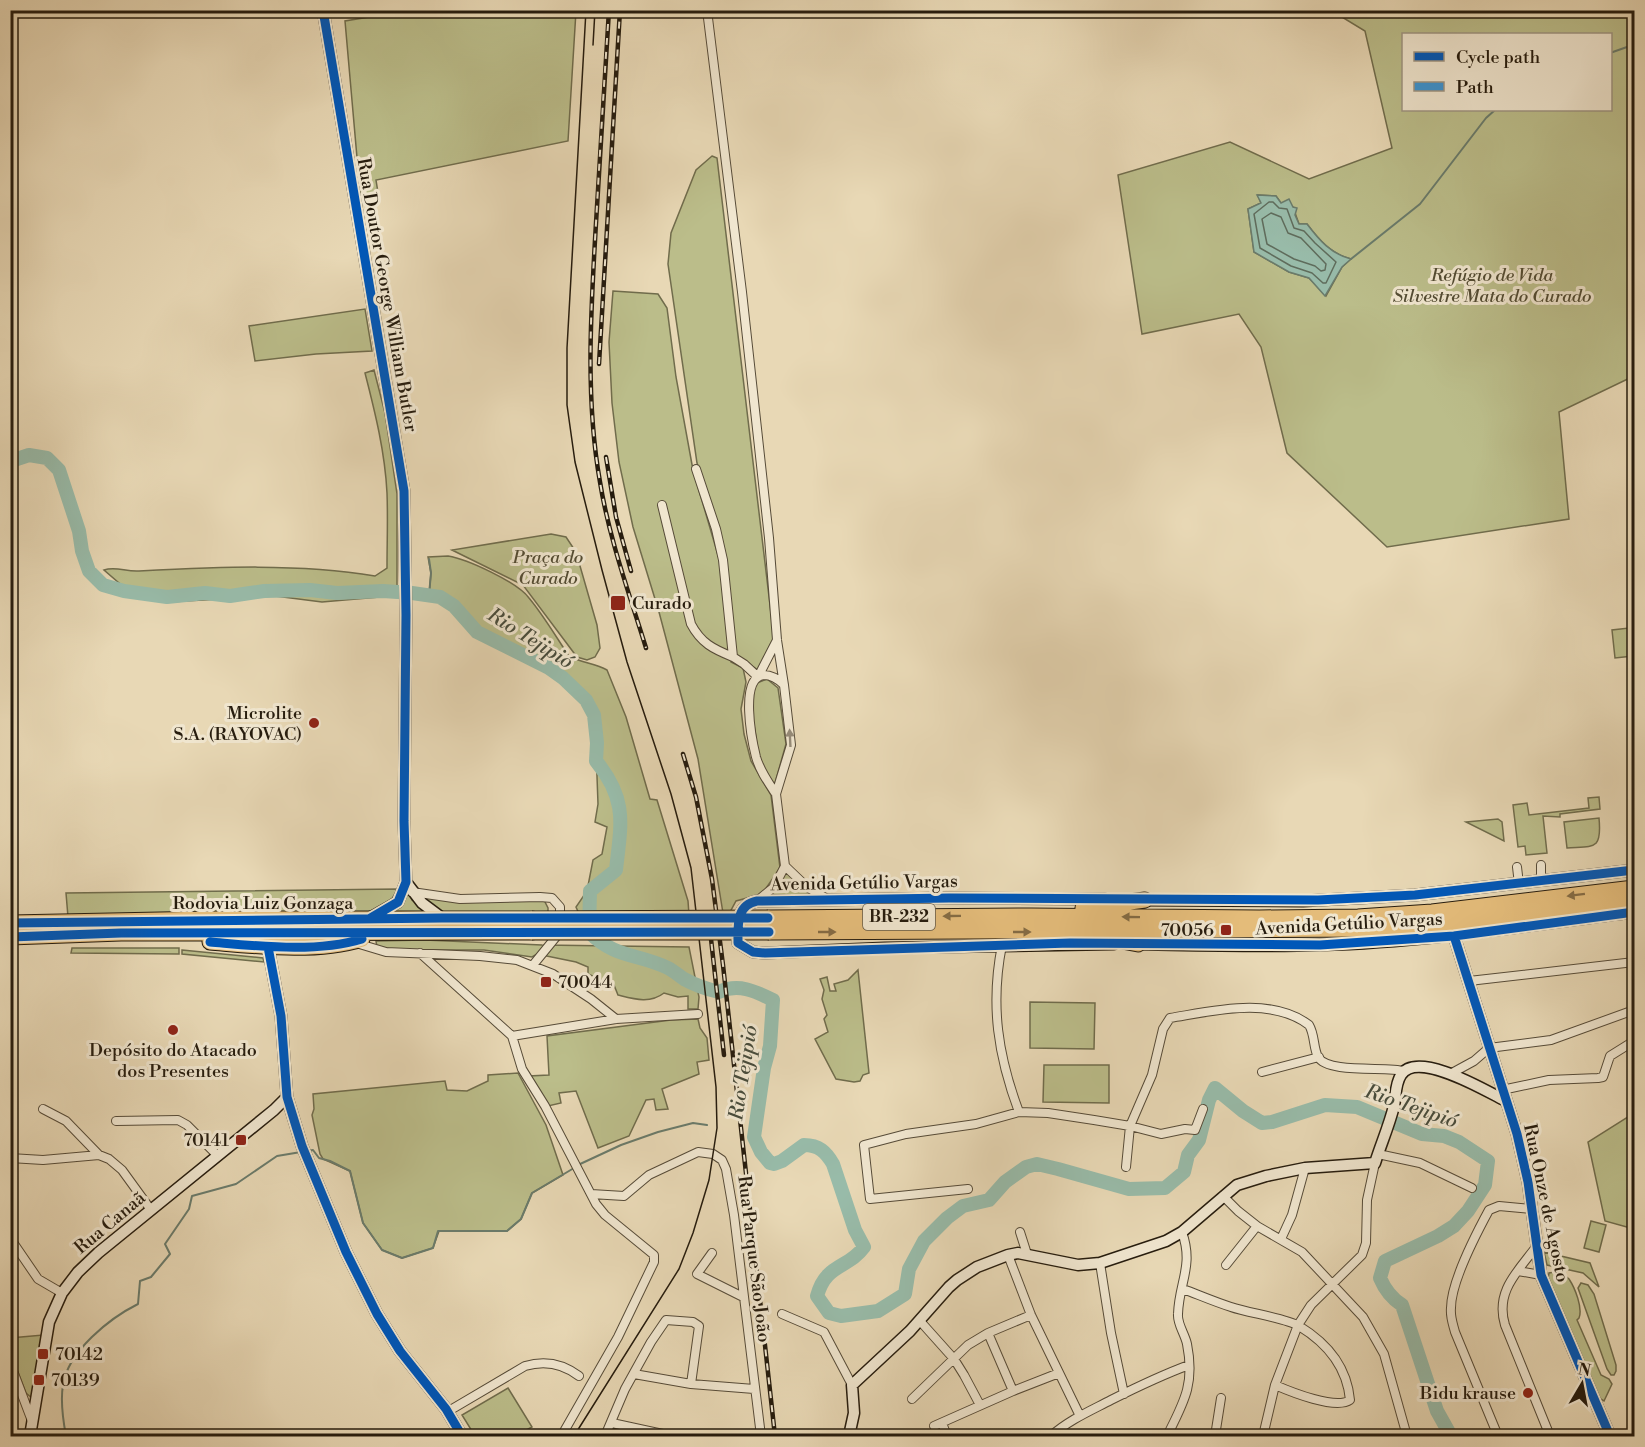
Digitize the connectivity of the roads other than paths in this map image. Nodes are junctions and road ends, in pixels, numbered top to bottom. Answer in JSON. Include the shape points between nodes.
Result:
{"nodes":[{"id":1,"x":323,"y":10,"type":"edge"},
{"id":2,"x":707,"y":10,"type":"edge"},
{"id":3,"x":696,"y":469,"type":"dead end"},
{"id":4,"x":662,"y":506,"type":"dead end"},
{"id":5,"x":777,"y":640,"type":"junction"},
{"id":6,"x":733,"y":657,"type":"junction"},
{"id":7,"x":758,"y":677,"type":"junction"},
{"id":8,"x":784,"y":686,"type":"junction"},
{"id":9,"x":776,"y":794,"type":"junction"},
{"id":10,"x":786,"y":866,"type":"junction"},
{"id":11,"x":1541,"y":866,"type":"dead end"},
{"id":12,"x":1517,"y":867,"type":"dead end"},
{"id":13,"x":1635,"y":870,"type":"edge"},
{"id":14,"x":1541,"y":881,"type":"junction"},
{"id":15,"x":406,"y":882,"type":"junction"},
{"id":16,"x":1519,"y":884,"type":"junction"},
{"id":17,"x":1635,"y":888,"type":"edge"},
{"id":18,"x":412,"y":892,"type":"junction"},
{"id":19,"x":830,"y":900,"type":"junction"},
{"id":20,"x":1145,"y":900,"type":"junction"},
{"id":21,"x":757,"y":901,"type":"junction"},
{"id":22,"x":1635,"y":901,"type":"edge"},
{"id":23,"x":1635,"y":912,"type":"edge"},
{"id":24,"x":1031,"y":916,"type":"junction"},
{"id":25,"x":442,"y":918,"type":"junction"},
{"id":26,"x":369,"y":919,"type":"junction"},
{"id":27,"x":10,"y":923,"type":"edge"},
{"id":28,"x":532,"y":925,"type":"junction"},
{"id":29,"x":768,"y":925,"type":"junction"},
{"id":30,"x":384,"y":932,"type":"junction"},
{"id":31,"x":1073,"y":932,"type":"junction"},
{"id":32,"x":121,"y":933,"type":"junction"},
{"id":33,"x":71,"y":935,"type":"junction"},
{"id":34,"x":1454,"y":936,"type":"junction"},
{"id":35,"x":10,"y":937,"type":"edge"},
{"id":36,"x":352,"y":942,"type":"junction"},
{"id":37,"x":1138,"y":944,"type":"junction"},
{"id":38,"x":10,"y":945,"type":"edge"},
{"id":39,"x":1002,"y":945,"type":"junction"},
{"id":40,"x":268,"y":947,"type":"junction"},
{"id":41,"x":420,"y":953,"type":"junction"},
{"id":42,"x":1635,"y":962,"type":"edge"},
{"id":43,"x":532,"y":965,"type":"junction"},
{"id":44,"x":1469,"y":981,"type":"junction"},
{"id":45,"x":1635,"y":1010,"type":"edge"},
{"id":46,"x":698,"y":1014,"type":"dead end"},
{"id":47,"x":616,"y":1019,"type":"junction"},
{"id":48,"x":512,"y":1036,"type":"junction"},
{"id":49,"x":1635,"y":1041,"type":"edge"},
{"id":50,"x":1489,"y":1048,"type":"junction"},
{"id":51,"x":1319,"y":1057,"type":"junction"},
{"id":52,"x":1404,"y":1071,"type":"junction"},
{"id":53,"x":1262,"y":1072,"type":"dead end"},
{"id":54,"x":1452,"y":1073,"type":"junction"},
{"id":55,"x":1502,"y":1090,"type":"junction"},
{"id":56,"x":286,"y":1097,"type":"junction"},
{"id":57,"x":1506,"y":1101,"type":"junction"},
{"id":58,"x":43,"y":1109,"type":"dead end"},
{"id":59,"x":1203,"y":1109,"type":"dead end"},
{"id":60,"x":1019,"y":1112,"type":"junction"},
{"id":61,"x":116,"y":1121,"type":"dead end"},
{"id":62,"x":1130,"y":1126,"type":"junction"},
{"id":63,"x":99,"y":1155,"type":"junction"},
{"id":64,"x":217,"y":1155,"type":"junction"},
{"id":65,"x":10,"y":1158,"type":"edge"},
{"id":66,"x":1376,"y":1158,"type":"junction"},
{"id":67,"x":1125,"y":1167,"type":"dead end"},
{"id":68,"x":1305,"y":1168,"type":"junction"},
{"id":69,"x":1472,"y":1188,"type":"dead end"},
{"id":70,"x":968,"y":1189,"type":"dead end"},
{"id":71,"x":591,"y":1194,"type":"junction"},
{"id":72,"x":1223,"y":1196,"type":"junction"},
{"id":73,"x":1532,"y":1209,"type":"junction"},
{"id":74,"x":151,"y":1210,"type":"junction"},
{"id":75,"x":1257,"y":1226,"type":"junction"},
{"id":76,"x":1020,"y":1232,"type":"dead end"},
{"id":77,"x":1182,"y":1232,"type":"junction"},
{"id":78,"x":10,"y":1238,"type":"edge"},
{"id":79,"x":1281,"y":1239,"type":"junction"},
{"id":80,"x":1536,"y":1246,"type":"junction"},
{"id":81,"x":712,"y":1252,"type":"dead end"},
{"id":82,"x":1027,"y":1254,"type":"junction"},
{"id":83,"x":1008,"y":1255,"type":"junction"},
{"id":84,"x":1100,"y":1263,"type":"junction"},
{"id":85,"x":1226,"y":1265,"type":"dead end"},
{"id":86,"x":1518,"y":1271,"type":"junction"},
{"id":87,"x":1541,"y":1275,"type":"junction"},
{"id":88,"x":1332,"y":1283,"type":"junction"},
{"id":89,"x":1183,"y":1290,"type":"junction"},
{"id":90,"x":62,"y":1293,"type":"junction"},
{"id":91,"x":743,"y":1297,"type":"junction"},
{"id":92,"x":782,"y":1314,"type":"dead end"},
{"id":93,"x":1031,"y":1315,"type":"junction"},
{"id":94,"x":920,"y":1321,"type":"junction"},
{"id":95,"x":1298,"y":1325,"type":"junction"},
{"id":96,"x":988,"y":1333,"type":"junction"},
{"id":97,"x":954,"y":1359,"type":"junction"},
{"id":98,"x":10,"y":1363,"type":"edge"},
{"id":99,"x":1189,"y":1365,"type":"junction"},
{"id":100,"x":1059,"y":1373,"type":"junction"},
{"id":101,"x":634,"y":1374,"type":"junction"},
{"id":102,"x":579,"y":1376,"type":"dead end"},
{"id":103,"x":691,"y":1384,"type":"junction"},
{"id":104,"x":852,"y":1385,"type":"junction"},
{"id":105,"x":1275,"y":1385,"type":"junction"},
{"id":106,"x":754,"y":1389,"type":"junction"},
{"id":107,"x":1012,"y":1391,"type":"junction"},
{"id":108,"x":1124,"y":1394,"type":"junction"},
{"id":109,"x":1221,"y":1398,"type":"dead end"},
{"id":110,"x":912,"y":1399,"type":"dead end"},
{"id":111,"x":980,"y":1405,"type":"junction"},
{"id":112,"x":447,"y":1412,"type":"junction"},
{"id":113,"x":1080,"y":1416,"type":"junction"},
{"id":114,"x":32,"y":1421,"type":"junction"},
{"id":115,"x":612,"y":1423,"type":"junction"},
{"id":116,"x":562,"y":1435,"type":"edge"},
{"id":117,"x":30,"y":1437,"type":"edge"},
{"id":118,"x":462,"y":1437,"type":"edge"},
{"id":119,"x":605,"y":1437,"type":"edge"},
{"id":120,"x":672,"y":1437,"type":"edge"},
{"id":121,"x":761,"y":1437,"type":"edge"},
{"id":122,"x":849,"y":1437,"type":"edge"},
{"id":123,"x":947,"y":1437,"type":"edge"},
{"id":124,"x":1051,"y":1437,"type":"edge"},
{"id":125,"x":1167,"y":1437,"type":"edge"},
{"id":126,"x":1215,"y":1437,"type":"edge"},
{"id":127,"x":1263,"y":1437,"type":"edge"},
{"id":128,"x":1407,"y":1437,"type":"edge"},
{"id":129,"x":1498,"y":1437,"type":"edge"},
{"id":130,"x":1550,"y":1437,"type":"edge"},
{"id":131,"x":1610,"y":1437,"type":"edge"}],
"edges":[{"from":1,"to":15,"type":"street","name":"Rua Doutor George William Butler","via":[[404,491]]},
{"from":2,"to":5,"type":"street","via":[[742,292]]},
{"from":3,"to":6,"type":"street","via":[[723,560]]},
{"from":4,"to":6,"type":"street","via":[[691,624],[707,646]]},
{"from":5,"to":7,"type":"street"},
{"from":5,"to":8,"type":"street"},
{"from":6,"to":7,"type":"street"},
{"from":7,"to":8,"type":"street","via":[[771,676]]},
{"from":7,"to":9,"type":"street","via":[[749,699],[756,757]]},
{"from":9,"to":8,"type":"street","one_way":true,"via":[[791,745]]},
{"from":9,"to":10,"type":"street"},
{"from":10,"to":19,"type":"street","via":[[807,887]]},
{"from":10,"to":21,"type":"street","via":[[774,887]]},
{"from":11,"to":14,"type":"street"},
{"from":12,"to":16,"type":"street"},
{"from":13,"to":14,"type":"street","name":"Avenida Getúlio Vargas"},
{"from":14,"to":16,"type":"street","name":"Avenida Getúlio Vargas"},
{"from":15,"to":18,"type":"street"},
{"from":15,"to":26,"type":"street","via":[[398,902]]},
{"from":16,"to":20,"type":"street","name":"Avenida Getúlio Vargas","via":[[1318,900]]},
{"from":17,"to":24,"type":"highway","name":"Rodovia Luiz Gonzaga","number":"BR-232","one_way":true,"via":[[1432,912],[1358,916]]},
{"from":18,"to":25,"type":"street"},
{"from":18,"to":43,"type":"street","via":[[460,899],[552,898],[560,907],[560,932]]},
{"from":19,"to":20,"type":"street","name":"Avenida Getúlio Vargas"},
{"from":19,"to":21,"type":"street","name":"Avenida Getúlio Vargas"},
{"from":20,"to":24,"type":"highway"},
{"from":21,"to":39,"type":"street","name":"Avenida Getúlio Vargas","via":[[746,904],[739,921],[738,943],[753,952]]},
{"from":22,"to":31,"type":"highway","name":"Rodovia Luiz Gonzaga","number":"BR-232","via":[[1376,929]]},
{"from":23,"to":34,"type":"street","name":"Avenida Getúlio Vargas"},
{"from":24,"to":29,"type":"highway","name":"Rodovia Luiz Gonzaga","number":"BR-232","one_way":true},
{"from":25,"to":26,"type":"highway","name":"Rodovia Luiz Gonzaga","number":"BR-232"},
{"from":25,"to":28,"type":"highway","name":"Rodovia Luiz Gonzaga","number":"BR-232"},
{"from":26,"to":27,"type":"highway","name":"Rodovia Luiz Gonzaga","number":"BR-232"},
{"from":28,"to":29,"type":"highway","name":"Rodovia Luiz Gonzaga","number":"BR-232","bridge":true},
{"from":28,"to":30,"type":"highway","name":"Rodovia Luiz Gonzaga","number":"BR-232"},
{"from":29,"to":31,"type":"highway","name":"Rodovia Luiz Gonzaga","number":"BR-232","one_way":true},
{"from":30,"to":32,"type":"highway","name":"Rodovia Luiz Gonzaga","number":"BR-232"},
{"from":30,"to":36,"type":"highway"},
{"from":31,"to":37,"type":"highway"},
{"from":32,"to":33,"type":"highway","name":"Rodovia Luiz Gonzaga","number":"BR-232"},
{"from":32,"to":40,"type":"highway"},
{"from":33,"to":35,"type":"highway","name":"Rodovia Luiz Gonzaga","number":"BR-232"},
{"from":33,"to":38,"type":"highway"},
{"from":34,"to":37,"type":"street","name":"Avenida Getúlio Vargas","via":[[1320,945]]},
{"from":34,"to":44,"type":"street","name":"Rua Onze de Agosto"},
{"from":36,"to":40,"type":"highway"},
{"from":36,"to":41,"type":"street","via":[[386,952]]},
{"from":37,"to":39,"type":"street","name":"Avenida Getúlio Vargas"},
{"from":39,"to":60,"type":"street","via":[[996,999],[999,1045]]},
{"from":40,"to":56,"type":"street","via":[[281,1016]]},
{"from":41,"to":43,"type":"street","via":[[480,956]]},
{"from":41,"to":48,"type":"street"},
{"from":42,"to":44,"type":"street"},
{"from":43,"to":47,"type":"street","via":[[574,987]]},
{"from":44,"to":50,"type":"street","name":"Rua Onze de Agosto"},
{"from":45,"to":50,"type":"street","via":[[1551,1040]]},
{"from":46,"to":47,"type":"street"},
{"from":47,"to":48,"type":"street"},
{"from":48,"to":71,"type":"street","via":[[522,1069]]},
{"from":49,"to":55,"type":"street","via":[[1610,1056],[1603,1077],[1549,1080]]},
{"from":50,"to":54,"type":"street"},
{"from":50,"to":55,"type":"street","name":"Rua Onze de Agosto"},
{"from":51,"to":52,"type":"street","via":[[1331,1065]]},
{"from":51,"to":53,"type":"street"},
{"from":51,"to":62,"type":"street","via":[[1309,1025],[1288,1014],[1247,1008],[1170,1018]]},
{"from":52,"to":54,"type":"street","via":[[1426,1068]]},
{"from":52,"to":66,"type":"street"},
{"from":54,"to":57,"type":"street"},
{"from":55,"to":57,"type":"street","name":"Rua Onze de Agosto"},
{"from":56,"to":64,"type":"street","name":"Rua Canaã"},
{"from":56,"to":112,"type":"street","via":[[302,1146],[376,1314]]},
{"from":57,"to":73,"type":"street","name":"Rua Onze de Agosto"},
{"from":58,"to":63,"type":"street","via":[[66,1121]]},
{"from":59,"to":62,"type":"street","via":[[1196,1130],[1161,1134]]},
{"from":60,"to":62,"type":"street"},
{"from":60,"to":70,"type":"street","via":[[976,1125],[864,1144],[870,1199]]},
{"from":61,"to":64,"type":"street","via":[[178,1120]]},
{"from":62,"to":67,"type":"street"},
{"from":63,"to":65,"type":"street","via":[[43,1160]]},
{"from":63,"to":74,"type":"street","via":[[122,1170]]},
{"from":64,"to":74,"type":"street","name":"Rua Canaã"},
{"from":66,"to":68,"type":"street"},
{"from":66,"to":69,"type":"street","via":[[1420,1163]]},
{"from":66,"to":88,"type":"street","via":[[1367,1200],[1364,1250]]},
{"from":68,"to":72,"type":"street","via":[[1237,1185]]},
{"from":68,"to":79,"type":"street"},
{"from":71,"to":91,"type":"street","name":"Rua Parque São João","via":[[624,1196],[660,1169],[698,1152],[722,1160]]},
{"from":71,"to":116,"type":"street","via":[[605,1215],[652,1252],[654,1262],[618,1337]]},
{"from":72,"to":75,"type":"street"},
{"from":72,"to":77,"type":"street"},
{"from":73,"to":80,"type":"street","name":"Rua Onze de Agosto"},
{"from":73,"to":129,"type":"street","via":[[1499,1206],[1489,1210],[1457,1280],[1450,1308],[1458,1341]]},
{"from":74,"to":90,"type":"street","name":"Rua Canaã","via":[[98,1253]]},
{"from":75,"to":79,"type":"street"},
{"from":75,"to":85,"type":"street"},
{"from":76,"to":82,"type":"street"},
{"from":77,"to":84,"type":"street","via":[[1149,1248]]},
{"from":77,"to":89,"type":"street","via":[[1187,1263]]},
{"from":78,"to":90,"type":"street","via":[[38,1279]]},
{"from":79,"to":88,"type":"street","via":[[1302,1252]]},
{"from":80,"to":86,"type":"street"},
{"from":80,"to":87,"type":"street","name":"Rua Onze de Agosto"},
{"from":81,"to":91,"type":"street","via":[[698,1274]]},
{"from":82,"to":83,"type":"street"},
{"from":82,"to":84,"type":"street","via":[[1078,1265]]},
{"from":83,"to":93,"type":"street"},
{"from":83,"to":94,"type":"street","via":[[957,1280]]},
{"from":84,"to":108,"type":"street"},
{"from":86,"to":87,"type":"street"},
{"from":86,"to":130,"type":"street","via":[[1504,1293],[1501,1314]]},
{"from":87,"to":131,"type":"street","name":"Rua Onze de Agosto"},
{"from":88,"to":95,"type":"street"},
{"from":88,"to":128,"type":"street","via":[[1376,1337],[1391,1375]]},
{"from":89,"to":95,"type":"street"},
{"from":89,"to":99,"type":"street","via":[[1178,1318],[1187,1343]]},
{"from":90,"to":114,"type":"street","name":"Rua Canaã","via":[[48,1322]]},
{"from":91,"to":106,"type":"street","name":"Rua Parque São João"},
{"from":92,"to":104,"type":"street","via":[[826,1335]]},
{"from":93,"to":96,"type":"street"},
{"from":93,"to":100,"type":"street"},
{"from":94,"to":97,"type":"street"},
{"from":94,"to":104,"type":"street"},
{"from":95,"to":105,"type":"street"},
{"from":95,"to":105,"type":"street","via":[[1338,1361],[1350,1397],[1348,1402],[1337,1402],[1307,1397]]},
{"from":96,"to":97,"type":"street"},
{"from":96,"to":107,"type":"street"},
{"from":97,"to":110,"type":"street"},
{"from":97,"to":111,"type":"street"},
{"from":98,"to":114,"type":"street"},
{"from":99,"to":108,"type":"street"},
{"from":99,"to":125,"type":"street","via":[[1187,1395]]},
{"from":100,"to":107,"type":"street"},
{"from":100,"to":113,"type":"street"},
{"from":101,"to":103,"type":"street"},
{"from":101,"to":103,"type":"street","via":[[664,1322],[693,1322],[699,1330]]},
{"from":101,"to":115,"type":"street"},
{"from":102,"to":112,"type":"street","via":[[561,1366],[525,1366]]},
{"from":103,"to":106,"type":"street"},
{"from":104,"to":122,"type":"street","via":[[855,1413]]},
{"from":105,"to":127,"type":"street"},
{"from":106,"to":121,"type":"street","name":"Rua Parque São João"},
{"from":107,"to":111,"type":"street"},
{"from":108,"to":113,"type":"street"},
{"from":109,"to":126,"type":"street"},
{"from":111,"to":123,"type":"street","via":[[938,1424]]},
{"from":112,"to":118,"type":"street"},
{"from":113,"to":124,"type":"street"},
{"from":114,"to":117,"type":"street","name":"Rua Canaã"},
{"from":115,"to":119,"type":"street"},
{"from":115,"to":120,"type":"street"}]}
